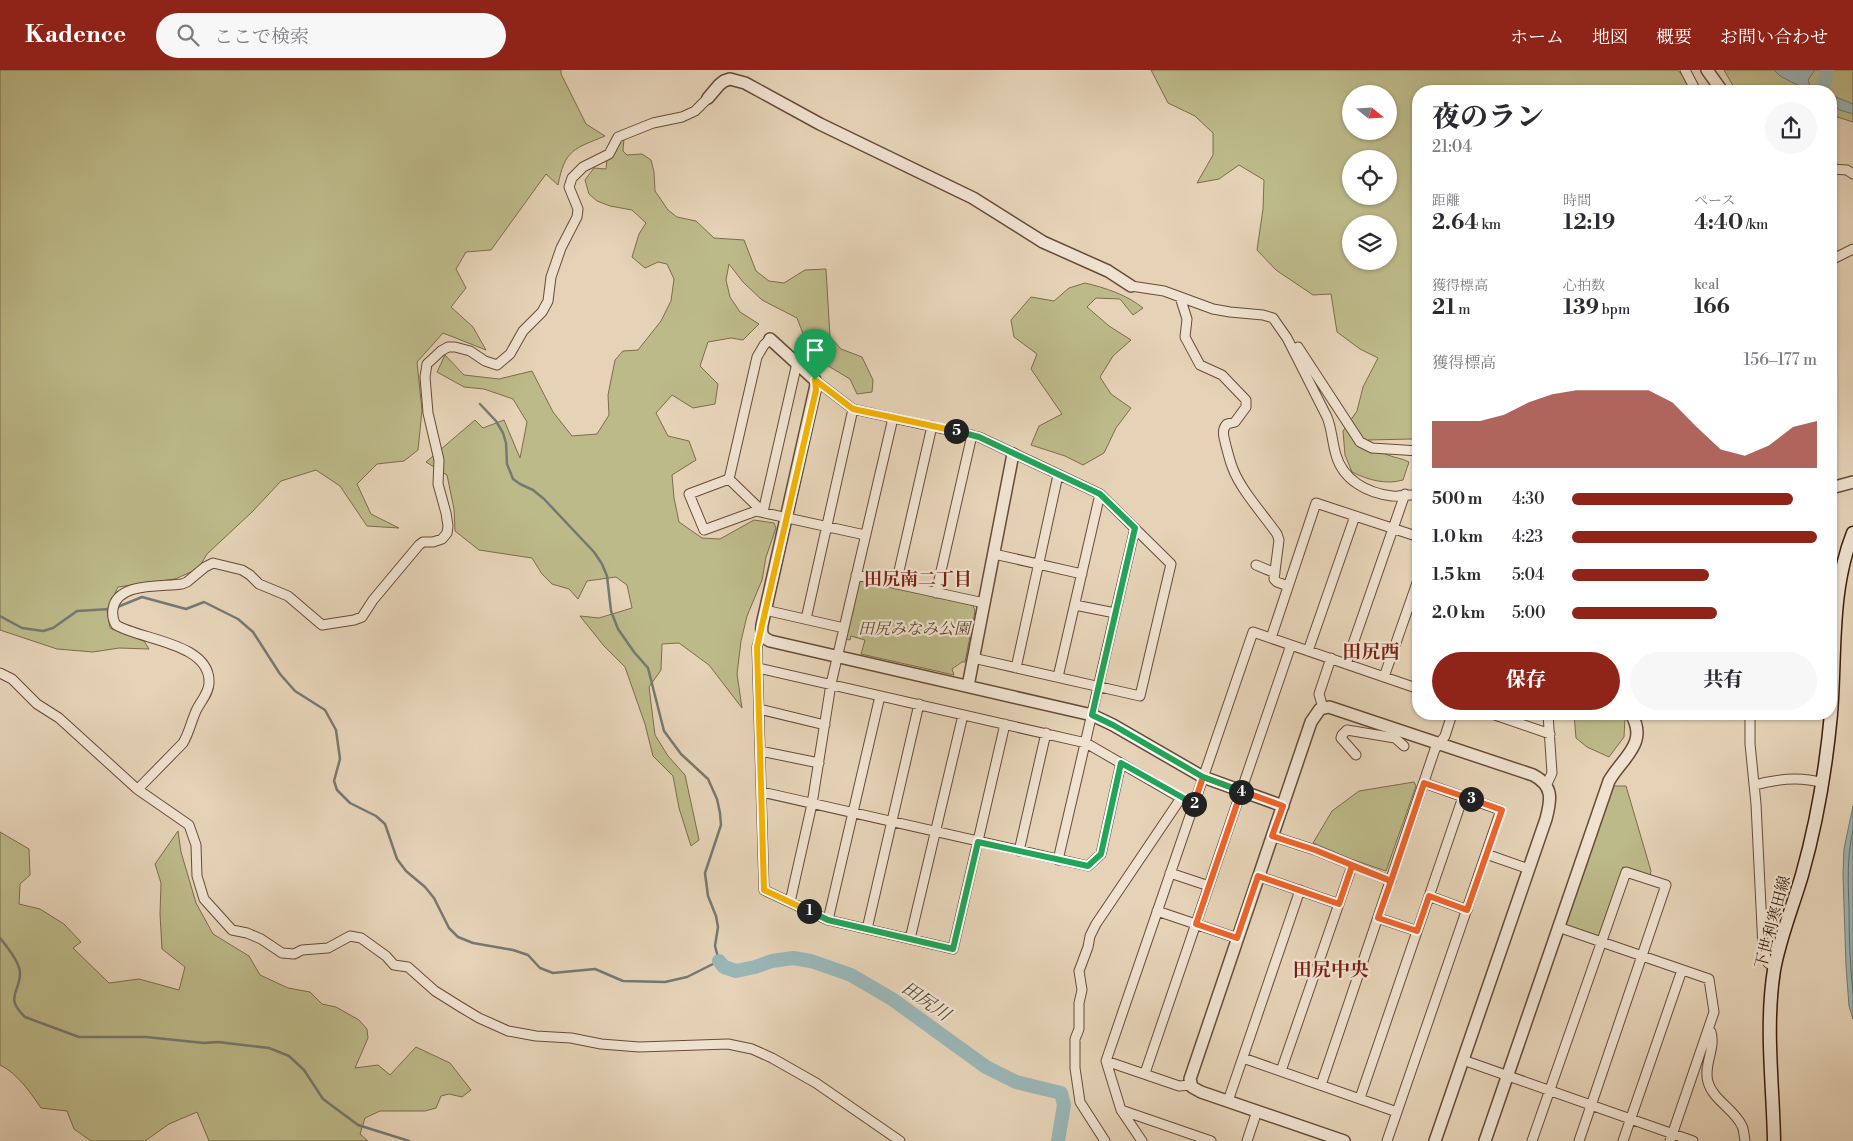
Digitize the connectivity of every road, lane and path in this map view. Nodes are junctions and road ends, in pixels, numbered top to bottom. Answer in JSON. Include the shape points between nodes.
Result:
{"nodes":[{"id":1,"x":1685,"y":70,"type":"edge"},
{"id":2,"x":1707,"y":70,"type":"edge"},
{"id":3,"x":1693,"y":85,"type":"edge"},
{"id":4,"x":1718,"y":85,"type":"edge"},
{"id":5,"x":708,"y":98,"type":"joint"},
{"id":6,"x":1837,"y":169,"type":"edge"},
{"id":7,"x":1853,"y":174,"type":"edge"},
{"id":8,"x":1853,"y":249,"type":"edge"},
{"id":9,"x":1837,"y":257,"type":"edge"},
{"id":10,"x":1131,"y":286,"type":"joint"},
{"id":11,"x":1180,"y":297,"type":"junction"},
{"id":12,"x":1276,"y":321,"type":"junction"},
{"id":13,"x":770,"y":340,"type":"joint"},
{"id":14,"x":797,"y":363,"type":"junction"},
{"id":15,"x":815,"y":380,"type":"junction"},
{"id":16,"x":853,"y":409,"type":"junction"},
{"id":17,"x":893,"y":418,"type":"junction"},
{"id":18,"x":932,"y":426,"type":"junction"},
{"id":19,"x":972,"y":435,"type":"junction"},
{"id":20,"x":1412,"y":451,"type":"edge"},
{"id":21,"x":1013,"y":454,"type":"junction"},
{"id":22,"x":1058,"y":475,"type":"junction"},
{"id":23,"x":729,"y":479,"type":"junction"},
{"id":24,"x":1853,"y":482,"type":"edge"},
{"id":25,"x":1837,"y":486,"type":"edge"},
{"id":26,"x":1100,"y":494,"type":"junction"},
{"id":27,"x":1405,"y":494,"type":"junction"},
{"id":28,"x":1412,"y":495,"type":"edge"},
{"id":29,"x":763,"y":512,"type":"junction"},
{"id":30,"x":1355,"y":516,"type":"junction"},
{"id":31,"x":786,"y":517,"type":"junction"},
{"id":32,"x":827,"y":526,"type":"junction"},
{"id":33,"x":1135,"y":528,"type":"junction"},
{"id":34,"x":1393,"y":529,"type":"junction"},
{"id":35,"x":1853,"y":533,"type":"edge"},
{"id":36,"x":866,"y":535,"type":"junction"},
{"id":37,"x":1412,"y":535,"type":"edge"},
{"id":38,"x":994,"y":554,"type":"junction"},
{"id":39,"x":1038,"y":564,"type":"junction"},
{"id":40,"x":1256,"y":565,"type":"dead end"},
{"id":41,"x":1275,"y":573,"type":"junction"},
{"id":42,"x":1082,"y":574,"type":"junction"},
{"id":43,"x":856,"y":575,"type":"junction"},
{"id":44,"x":896,"y":584,"type":"junction"},
{"id":45,"x":1288,"y":586,"type":"junction"},
{"id":46,"x":936,"y":593,"type":"junction"},
{"id":47,"x":1837,"y":593,"type":"edge"},
{"id":48,"x":1412,"y":597,"type":"edge"},
{"id":49,"x":984,"y":603,"type":"junction"},
{"id":50,"x":1075,"y":604,"type":"junction"},
{"id":51,"x":765,"y":610,"type":"junction"},
{"id":52,"x":1115,"y":613,"type":"junction"},
{"id":53,"x":806,"y":619,"type":"junction"},
{"id":54,"x":844,"y":628,"type":"junction"},
{"id":55,"x":762,"y":634,"type":"junction"},
{"id":56,"x":1271,"y":638,"type":"junction"},
{"id":57,"x":1291,"y":645,"type":"junction"},
{"id":58,"x":1308,"y":651,"type":"junction"},
{"id":59,"x":837,"y":656,"type":"junction"},
{"id":60,"x":973,"y":658,"type":"junction"},
{"id":61,"x":1331,"y":658,"type":"junction"},
{"id":62,"x":1346,"y":664,"type":"junction"},
{"id":63,"x":758,"y":668,"type":"junction"},
{"id":64,"x":1016,"y":668,"type":"junction"},
{"id":65,"x":0,"y":673,"type":"edge"},
{"id":66,"x":1058,"y":677,"type":"junction"},
{"id":67,"x":1384,"y":677,"type":"junction"},
{"id":68,"x":831,"y":684,"type":"junction"},
{"id":69,"x":968,"y":686,"type":"junction"},
{"id":70,"x":1098,"y":687,"type":"junction"},
{"id":71,"x":1412,"y":687,"type":"edge"},
{"id":72,"x":880,"y":696,"type":"junction"},
{"id":73,"x":919,"y":704,"type":"junction"},
{"id":74,"x":1322,"y":708,"type":"junction"},
{"id":75,"x":759,"y":710,"type":"junction"},
{"id":76,"x":963,"y":715,"type":"junction"},
{"id":77,"x":1092,"y":715,"type":"junction"},
{"id":78,"x":1450,"y":720,"type":"edge"},
{"id":79,"x":1512,"y":720,"type":"edge"},
{"id":80,"x":1549,"y":720,"type":"edge"},
{"id":81,"x":1634,"y":720,"type":"edge"},
{"id":82,"x":1750,"y":720,"type":"edge"},
{"id":83,"x":1830,"y":720,"type":"edge"},
{"id":84,"x":1005,"y":724,"type":"junction"},
{"id":85,"x":824,"y":725,"type":"junction"},
{"id":86,"x":1046,"y":734,"type":"junction"},
{"id":87,"x":1550,"y":734,"type":"junction"},
{"id":88,"x":1086,"y":743,"type":"junction"},
{"id":89,"x":1440,"y":743,"type":"junction"},
{"id":90,"x":1404,"y":746,"type":"dead end"},
{"id":91,"x":760,"y":750,"type":"junction"},
{"id":92,"x":1356,"y":755,"type":"dead end"},
{"id":93,"x":1121,"y":763,"type":"junction"},
{"id":94,"x":819,"y":764,"type":"junction"},
{"id":95,"x":1203,"y":777,"type":"junction"},
{"id":96,"x":1424,"y":783,"type":"junction"},
{"id":97,"x":1822,"y":783,"type":"junction"},
{"id":98,"x":1755,"y":785,"type":"junction"},
{"id":99,"x":1546,"y":786,"type":"junction"},
{"id":100,"x":138,"y":789,"type":"junction"},
{"id":101,"x":1241,"y":791,"type":"junction"},
{"id":102,"x":762,"y":792,"type":"junction"},
{"id":103,"x":1464,"y":797,"type":"junction"},
{"id":104,"x":1181,"y":798,"type":"junction"},
{"id":105,"x":812,"y":804,"type":"junction"},
{"id":106,"x":1194,"y":805,"type":"junction"},
{"id":107,"x":1283,"y":806,"type":"junction"},
{"id":108,"x":853,"y":813,"type":"junction"},
{"id":109,"x":892,"y":822,"type":"junction"},
{"id":110,"x":936,"y":832,"type":"junction"},
{"id":111,"x":1272,"y":836,"type":"junction"},
{"id":112,"x":978,"y":842,"type":"junction"},
{"id":113,"x":1019,"y":851,"type":"junction"},
{"id":114,"x":1486,"y":854,"type":"junction"},
{"id":115,"x":1058,"y":860,"type":"junction"},
{"id":116,"x":1352,"y":866,"type":"junction"},
{"id":117,"x":1529,"y":868,"type":"junction"},
{"id":118,"x":1170,"y":873,"type":"junction"},
{"id":119,"x":1258,"y":876,"type":"junction"},
{"id":120,"x":1391,"y":881,"type":"junction"},
{"id":121,"x":1209,"y":886,"type":"junction"},
{"id":122,"x":1300,"y":890,"type":"junction"},
{"id":123,"x":1429,"y":896,"type":"junction"},
{"id":124,"x":790,"y":902,"type":"junction"},
{"id":125,"x":1339,"y":904,"type":"junction"},
{"id":126,"x":1467,"y":910,"type":"junction"},
{"id":127,"x":1157,"y":911,"type":"junction"},
{"id":128,"x":1378,"y":918,"type":"junction"},
{"id":129,"x":828,"y":920,"type":"junction"},
{"id":130,"x":1196,"y":924,"type":"junction"},
{"id":131,"x":1558,"y":928,"type":"junction"},
{"id":132,"x":867,"y":929,"type":"junction"},
{"id":133,"x":1417,"y":931,"type":"junction"},
{"id":134,"x":1237,"y":938,"type":"junction"},
{"id":135,"x":910,"y":939,"type":"junction"},
{"id":136,"x":1602,"y":942,"type":"junction"},
{"id":137,"x":1642,"y":956,"type":"junction"},
{"id":138,"x":1775,"y":967,"type":"junction"},
{"id":139,"x":1682,"y":970,"type":"junction"},
{"id":140,"x":1708,"y":1031,"type":"junction"},
{"id":141,"x":1243,"y":1058,"type":"junction"},
{"id":142,"x":1463,"y":1060,"type":"junction"},
{"id":143,"x":1106,"y":1061,"type":"junction"},
{"id":144,"x":1281,"y":1071,"type":"junction"},
{"id":145,"x":1145,"y":1073,"type":"junction"},
{"id":146,"x":1508,"y":1076,"type":"junction"},
{"id":147,"x":1191,"y":1085,"type":"junction"},
{"id":148,"x":1321,"y":1085,"type":"junction"},
{"id":149,"x":1550,"y":1091,"type":"junction"},
{"id":150,"x":1360,"y":1098,"type":"junction"},
{"id":151,"x":1228,"y":1101,"type":"junction"},
{"id":152,"x":1591,"y":1105,"type":"junction"},
{"id":153,"x":1121,"y":1110,"type":"junction"},
{"id":154,"x":1257,"y":1111,"type":"junction"},
{"id":155,"x":1398,"y":1112,"type":"junction"},
{"id":156,"x":1631,"y":1119,"type":"junction"},
{"id":157,"x":1671,"y":1137,"type":"edge"},
{"id":158,"x":900,"y":1141,"type":"edge"},
{"id":159,"x":1105,"y":1141,"type":"edge"},
{"id":160,"x":1142,"y":1141,"type":"edge"},
{"id":161,"x":1211,"y":1141,"type":"edge"},
{"id":162,"x":1247,"y":1141,"type":"edge"},
{"id":163,"x":1344,"y":1141,"type":"edge"},
{"id":164,"x":1387,"y":1141,"type":"edge"},
{"id":165,"x":1435,"y":1141,"type":"edge"},
{"id":166,"x":1485,"y":1141,"type":"edge"},
{"id":167,"x":1532,"y":1141,"type":"edge"},
{"id":168,"x":1579,"y":1141,"type":"edge"},
{"id":169,"x":1623,"y":1141,"type":"edge"},
{"id":170,"x":1693,"y":1141,"type":"edge"},
{"id":171,"x":1745,"y":1141,"type":"edge"},
{"id":172,"x":1774,"y":1141,"type":"edge"}],
"edges":[{"from":1,"to":3,"type":"street"},
{"from":2,"to":4,"type":"street"},
{"from":5,"to":10,"type":"street","via":[[724,81],[730,79],[745,83],[820,124],[968,195],[1043,242],[1102,267]]},
{"from":5,"to":100,"type":"street","via":[[695,111],[682,117],[653,122],[618,137],[609,154],[583,167],[572,178],[569,187],[578,209],[577,217],[553,270],[548,300],[542,312],[523,331],[510,354],[497,365],[462,348],[448,348],[427,364],[428,413],[439,460],[438,484],[446,513],[447,532],[442,539],[423,542],[362,617],[322,625],[288,596],[259,584],[246,572],[213,563],[182,584],[124,592],[114,608],[113,622],[184,649],[201,661],[209,684],[183,744]]},
{"from":6,"to":7,"type":"street"},
{"from":8,"to":9,"type":"street"},
{"from":10,"to":11,"type":"street"},
{"from":11,"to":12,"type":"street","via":[[1213,309],[1268,316]]},
{"from":11,"to":41,"type":"street","via":[[1187,319],[1185,337],[1200,365],[1222,375],[1246,400],[1246,407],[1235,422],[1228,424],[1223,431],[1238,480],[1277,534]]},
{"from":12,"to":20,"type":"street","via":[[1287,328],[1360,442],[1372,448]]},
{"from":12,"to":27,"type":"street","via":[[1294,350],[1326,417],[1336,456],[1350,480],[1394,496]]},
{"from":13,"to":14,"type":"street"},
{"from":13,"to":23,"type":"street","via":[[757,357]]},
{"from":14,"to":15,"type":"street"},
{"from":14,"to":29,"type":"street"},
{"from":15,"to":16,"type":"street"},
{"from":15,"to":31,"type":"street","via":[[816,390]]},
{"from":16,"to":17,"type":"street"},
{"from":16,"to":32,"type":"street"},
{"from":17,"to":18,"type":"street"},
{"from":17,"to":36,"type":"street"},
{"from":18,"to":19,"type":"street"},
{"from":18,"to":44,"type":"street"},
{"from":19,"to":21,"type":"street"},
{"from":19,"to":46,"type":"street"},
{"from":21,"to":22,"type":"street"},
{"from":21,"to":38,"type":"street"},
{"from":22,"to":26,"type":"street"},
{"from":22,"to":39,"type":"street"},
{"from":23,"to":29,"type":"street"},
{"from":23,"to":29,"type":"street","via":[[689,494],[704,530],[756,511]]},
{"from":24,"to":25,"type":"street"},
{"from":26,"to":33,"type":"street"},
{"from":26,"to":42,"type":"street"},
{"from":27,"to":28,"type":"street"},
{"from":27,"to":34,"type":"street"},
{"from":29,"to":31,"type":"street"},
{"from":30,"to":34,"type":"street"},
{"from":30,"to":45,"type":"street","via":[[1316,503]]},
{"from":30,"to":58,"type":"street"},
{"from":31,"to":32,"type":"street"},
{"from":31,"to":51,"type":"street"},
{"from":32,"to":36,"type":"street"},
{"from":32,"to":53,"type":"street"},
{"from":33,"to":52,"type":"street"},
{"from":33,"to":70,"type":"street","via":[[1171,564],[1140,696]]},
{"from":34,"to":37,"type":"street"},
{"from":34,"to":62,"type":"street"},
{"from":35,"to":47,"type":"main road","name":"下世利寒田線"},
{"from":36,"to":43,"type":"street"},
{"from":38,"to":39,"type":"street"},
{"from":38,"to":49,"type":"street"},
{"from":39,"to":42,"type":"street"},
{"from":39,"to":64,"type":"street"},
{"from":40,"to":41,"type":"street"},
{"from":41,"to":45,"type":"street","via":[[1276,582]]},
{"from":42,"to":50,"type":"street"},
{"from":43,"to":44,"type":"street"},
{"from":43,"to":54,"type":"street"},
{"from":44,"to":46,"type":"street"},
{"from":45,"to":56,"type":"street"},
{"from":46,"to":49,"type":"street"},
{"from":48,"to":67,"type":"street"},
{"from":49,"to":60,"type":"street"},
{"from":50,"to":52,"type":"street"},
{"from":50,"to":66,"type":"street"},
{"from":51,"to":53,"type":"street"},
{"from":51,"to":55,"type":"street"},
{"from":52,"to":70,"type":"street"},
{"from":53,"to":54,"type":"street"},
{"from":54,"to":59,"type":"street"},
{"from":55,"to":59,"type":"street","via":[[770,641]]},
{"from":55,"to":63,"type":"street","via":[[757,647]]},
{"from":56,"to":57,"type":"street"},
{"from":56,"to":95,"type":"street","via":[[1253,632]]},
{"from":57,"to":58,"type":"street"},
{"from":57,"to":101,"type":"street"},
{"from":58,"to":61,"type":"street"},
{"from":59,"to":68,"type":"street"},
{"from":59,"to":69,"type":"street"},
{"from":60,"to":64,"type":"street"},
{"from":60,"to":69,"type":"street"},
{"from":61,"to":62,"type":"street"},
{"from":61,"to":74,"type":"street","via":[[1319,694]]},
{"from":62,"to":67,"type":"street"},
{"from":63,"to":68,"type":"street"},
{"from":63,"to":75,"type":"street"},
{"from":64,"to":66,"type":"street"},
{"from":65,"to":100,"type":"street","via":[[12,679],[37,704],[59,718]]},
{"from":66,"to":70,"type":"street"},
{"from":67,"to":71,"type":"street"},
{"from":68,"to":72,"type":"street"},
{"from":68,"to":85,"type":"street"},
{"from":69,"to":77,"type":"street"},
{"from":70,"to":77,"type":"street"},
{"from":72,"to":73,"type":"street"},
{"from":72,"to":108,"type":"street"},
{"from":73,"to":76,"type":"street"},
{"from":73,"to":109,"type":"street"},
{"from":74,"to":89,"type":"street","via":[[1334,707]]},
{"from":74,"to":107,"type":"street","via":[[1311,722]]},
{"from":75,"to":85,"type":"street"},
{"from":75,"to":91,"type":"street"},
{"from":76,"to":84,"type":"street"},
{"from":76,"to":110,"type":"street"},
{"from":77,"to":88,"type":"street"},
{"from":77,"to":95,"type":"street"},
{"from":78,"to":89,"type":"street"},
{"from":79,"to":87,"type":"street"},
{"from":80,"to":87,"type":"street"},
{"from":81,"to":131,"type":"street","via":[[1635,745],[1609,781]]},
{"from":82,"to":98,"type":"street"},
{"from":83,"to":97,"type":"main road","name":"下世利寒田線"},
{"from":84,"to":86,"type":"street"},
{"from":84,"to":112,"type":"street"},
{"from":85,"to":94,"type":"street"},
{"from":86,"to":88,"type":"street"},
{"from":86,"to":113,"type":"street"},
{"from":87,"to":99,"type":"street","via":[[1552,773]]},
{"from":88,"to":93,"type":"street"},
{"from":88,"to":115,"type":"street"},
{"from":89,"to":96,"type":"street"},
{"from":89,"to":99,"type":"street","via":[[1533,775]]},
{"from":90,"to":92,"type":"street","via":[[1396,736],[1347,730],[1341,738]]},
{"from":91,"to":94,"type":"street"},
{"from":91,"to":102,"type":"street"},
{"from":93,"to":104,"type":"street"},
{"from":93,"to":115,"type":"street","via":[[1101,854],[1088,866]]},
{"from":94,"to":105,"type":"street"},
{"from":95,"to":101,"type":"street"},
{"from":95,"to":106,"type":"street"},
{"from":96,"to":103,"type":"street"},
{"from":96,"to":120,"type":"street"},
{"from":97,"to":98,"type":"street","via":[[1802,779]]},
{"from":97,"to":138,"type":"main road","name":"下世利寒田線","via":[[1805,860]]},
{"from":98,"to":138,"type":"street","via":[[1763,948],[1768,963]]},
{"from":99,"to":117,"type":"street","via":[[1550,806]]},
{"from":100,"to":158,"type":"street","via":[[190,825],[196,844],[197,876],[204,899],[232,930],[261,939],[282,953],[294,954],[302,950],[328,948],[350,936],[361,938],[394,965],[408,967],[435,991],[478,1018],[508,1031],[639,1047],[728,1044],[752,1049],[816,1083]]},
{"from":101,"to":107,"type":"street"},
{"from":101,"to":121,"type":"street"},
{"from":102,"to":105,"type":"street"},
{"from":102,"to":124,"type":"street","via":[[764,890]]},
{"from":103,"to":114,"type":"street","via":[[1502,810]]},
{"from":103,"to":123,"type":"street"},
{"from":104,"to":106,"type":"street"},
{"from":104,"to":159,"type":"street","via":[[1096,924],[1079,971],[1082,990],[1074,1068],[1077,1090],[1080,1102]]},
{"from":105,"to":108,"type":"street"},
{"from":105,"to":124,"type":"street"},
{"from":106,"to":118,"type":"street"},
{"from":107,"to":111,"type":"street"},
{"from":108,"to":109,"type":"street"},
{"from":108,"to":129,"type":"street"},
{"from":109,"to":110,"type":"street"},
{"from":109,"to":132,"type":"street"},
{"from":110,"to":112,"type":"street"},
{"from":110,"to":135,"type":"street"},
{"from":111,"to":116,"type":"street"},
{"from":111,"to":119,"type":"street"},
{"from":112,"to":113,"type":"street"},
{"from":112,"to":135,"type":"street","via":[[953,949]]},
{"from":113,"to":115,"type":"street"},
{"from":114,"to":117,"type":"street"},
{"from":114,"to":126,"type":"street"},
{"from":116,"to":120,"type":"street"},
{"from":116,"to":125,"type":"street"},
{"from":117,"to":142,"type":"street"},
{"from":118,"to":121,"type":"street"},
{"from":118,"to":127,"type":"street"},
{"from":119,"to":122,"type":"street"},
{"from":119,"to":134,"type":"street"},
{"from":120,"to":128,"type":"street"},
{"from":121,"to":130,"type":"street"},
{"from":122,"to":125,"type":"street"},
{"from":122,"to":141,"type":"street"},
{"from":123,"to":126,"type":"street"},
{"from":123,"to":133,"type":"street"},
{"from":124,"to":129,"type":"street"},
{"from":125,"to":144,"type":"street"},
{"from":126,"to":155,"type":"street"},
{"from":127,"to":130,"type":"street"},
{"from":127,"to":143,"type":"street"},
{"from":128,"to":133,"type":"street"},
{"from":128,"to":148,"type":"street"},
{"from":129,"to":132,"type":"street"},
{"from":130,"to":134,"type":"street"},
{"from":130,"to":145,"type":"street"},
{"from":131,"to":136,"type":"street"},
{"from":131,"to":146,"type":"street"},
{"from":132,"to":135,"type":"street"},
{"from":133,"to":150,"type":"street"},
{"from":134,"to":147,"type":"street","via":[[1192,1069]]},
{"from":136,"to":137,"type":"street"},
{"from":136,"to":137,"type":"street","via":[[1626,872],[1666,885]]},
{"from":136,"to":149,"type":"street"},
{"from":137,"to":139,"type":"street"},
{"from":137,"to":152,"type":"street"},
{"from":138,"to":172,"type":"main road","name":"下世利寒田線","via":[[1770,1026]]},
{"from":139,"to":140,"type":"street","via":[[1709,979],[1714,1012]]},
{"from":139,"to":156,"type":"street"},
{"from":140,"to":157,"type":"street"},
{"from":140,"to":171,"type":"street","via":[[1713,1042],[1707,1070],[1709,1085],[1738,1120]]},
{"from":141,"to":144,"type":"street"},
{"from":141,"to":151,"type":"street"},
{"from":142,"to":146,"type":"street"},
{"from":142,"to":165,"type":"street"},
{"from":143,"to":145,"type":"street"},
{"from":143,"to":153,"type":"street"},
{"from":144,"to":148,"type":"street"},
{"from":145,"to":147,"type":"street","via":[[1179,1086]]},
{"from":146,"to":149,"type":"street"},
{"from":146,"to":166,"type":"street"},
{"from":147,"to":151,"type":"street"},
{"from":148,"to":150,"type":"street"},
{"from":149,"to":152,"type":"street"},
{"from":149,"to":167,"type":"street"},
{"from":150,"to":155,"type":"street"},
{"from":151,"to":154,"type":"street"},
{"from":152,"to":156,"type":"street"},
{"from":152,"to":168,"type":"street"},
{"from":153,"to":160,"type":"street"},
{"from":153,"to":161,"type":"street"},
{"from":154,"to":162,"type":"street"},
{"from":154,"to":163,"type":"street"},
{"from":155,"to":164,"type":"street"},
{"from":156,"to":157,"type":"street"},
{"from":156,"to":169,"type":"street"},
{"from":157,"to":170,"type":"street"}]}
